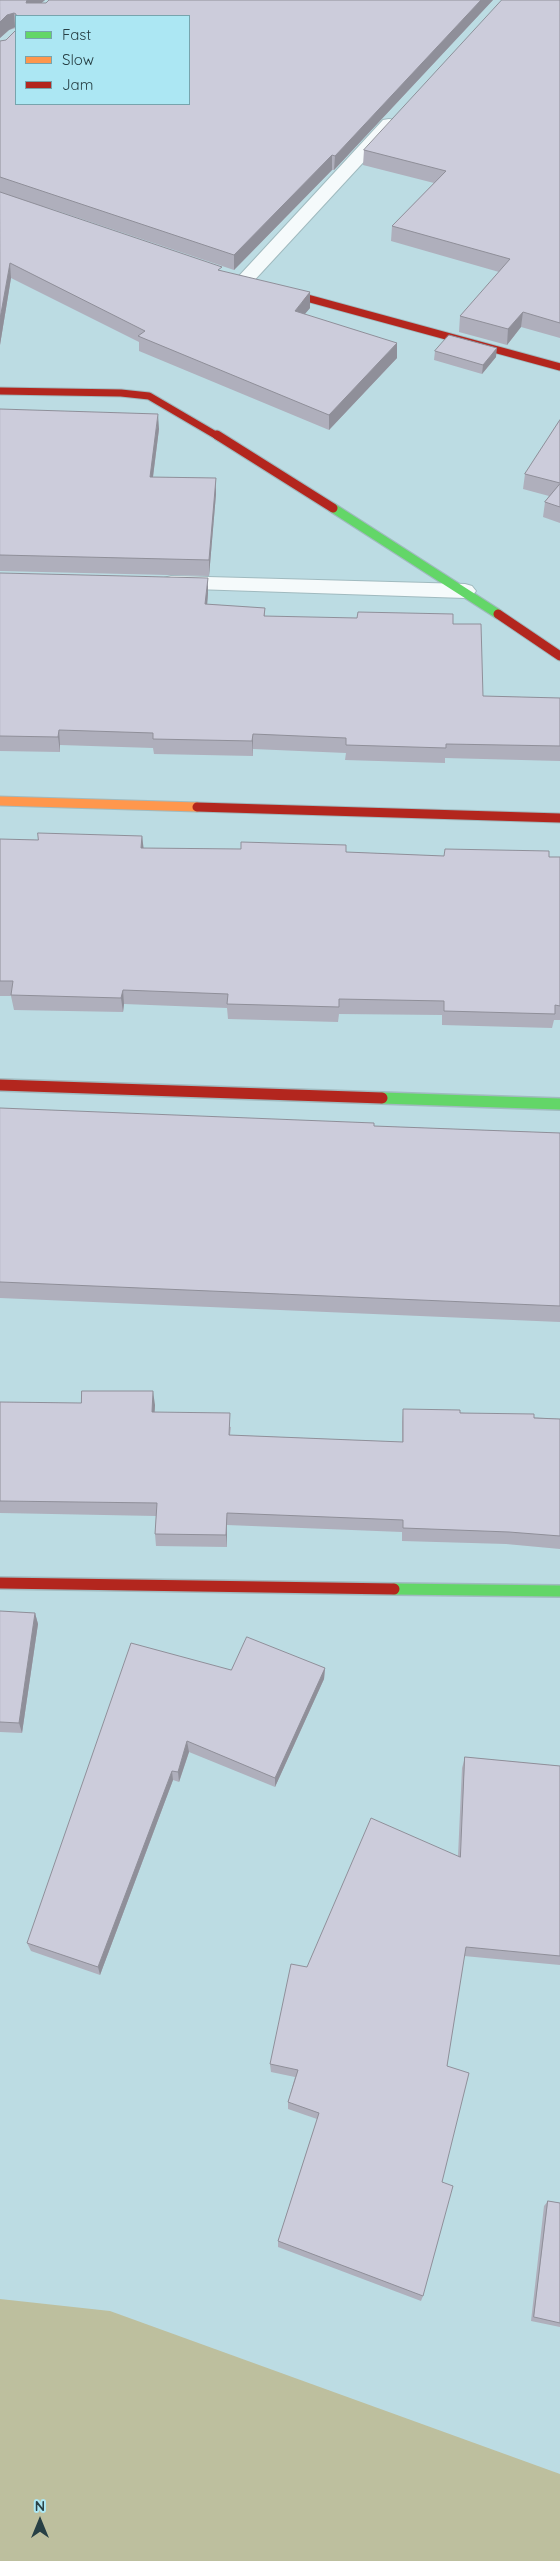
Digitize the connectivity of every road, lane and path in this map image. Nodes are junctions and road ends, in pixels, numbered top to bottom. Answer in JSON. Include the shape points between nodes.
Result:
{"nodes":[{"id":1,"x":397,"y":115,"type":"edge"},
{"id":2,"x":249,"y":282,"type":"joint"},
{"id":3,"x":560,"y":367,"type":"edge"},
{"id":4,"x":0,"y":391,"type":"edge"},
{"id":5,"x":148,"y":583,"type":"edge"},
{"id":6,"x":465,"y":591,"type":"junction"},
{"id":7,"x":560,"y":656,"type":"edge"},
{"id":8,"x":0,"y":801,"type":"edge"},
{"id":9,"x":560,"y":818,"type":"edge"},
{"id":10,"x":0,"y":1085,"type":"edge"},
{"id":11,"x":560,"y":1104,"type":"edge"},
{"id":12,"x":0,"y":1583,"type":"edge"},
{"id":13,"x":560,"y":1591,"type":"edge"}],
"edges":[{"from":1,"to":2,"type":"street"},
{"from":2,"to":3,"type":"street"},
{"from":4,"to":6,"type":"street","via":[[149,396]]},
{"from":5,"to":6,"type":"street"},
{"from":6,"to":7,"type":"street"},
{"from":8,"to":9,"type":"street"},
{"from":10,"to":11,"type":"street"},
{"from":12,"to":13,"type":"street"}]}
